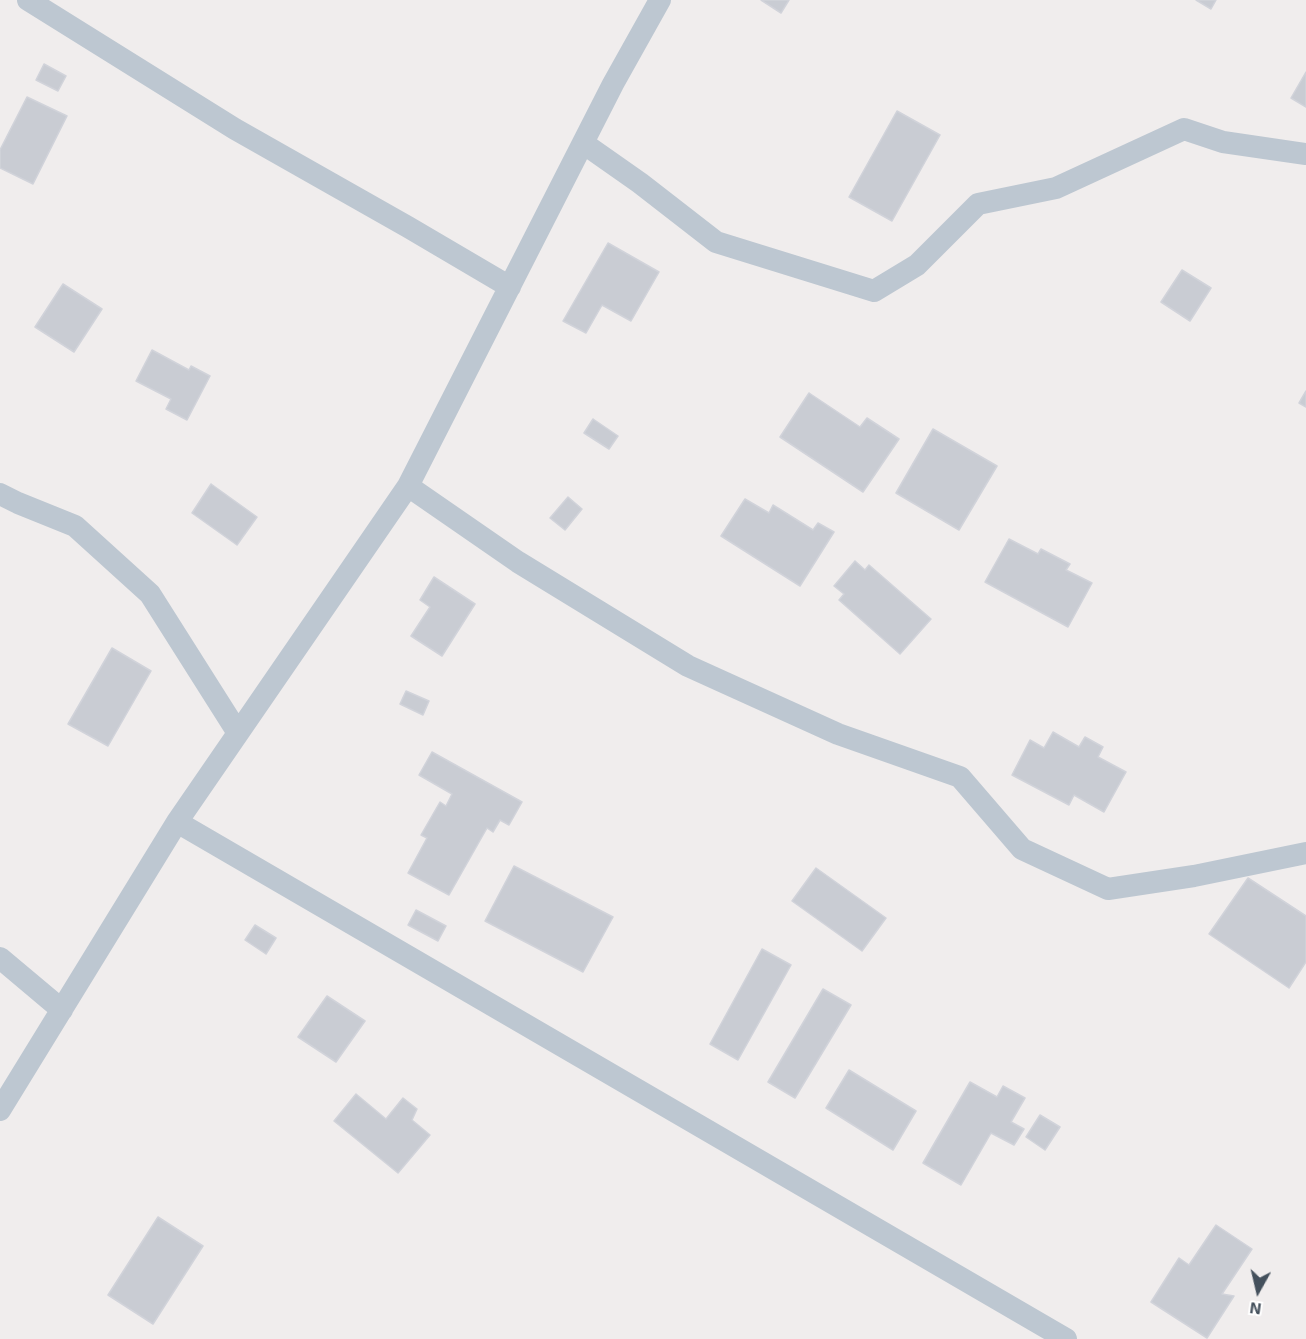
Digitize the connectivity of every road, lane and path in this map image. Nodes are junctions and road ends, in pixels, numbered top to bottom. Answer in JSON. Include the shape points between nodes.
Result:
{"nodes":[{"id":1,"x":28,"y":0,"type":"edge"},
{"id":2,"x":660,"y":0,"type":"edge"},
{"id":3,"x":583,"y":143,"type":"junction"},
{"id":4,"x":1306,"y":154,"type":"edge"},
{"id":5,"x":510,"y":287,"type":"junction"},
{"id":6,"x":408,"y":486,"type":"junction"},
{"id":7,"x":0,"y":494,"type":"edge"},
{"id":8,"x":238,"y":733,"type":"junction"},
{"id":9,"x":177,"y":822,"type":"junction"},
{"id":10,"x":1306,"y":853,"type":"edge"},
{"id":11,"x":0,"y":958,"type":"edge"},
{"id":12,"x":62,"y":1010,"type":"junction"},
{"id":13,"x":0,"y":1110,"type":"edge"},
{"id":14,"x":1066,"y":1339,"type":"edge"}],
"edges":[{"from":1,"to":5,"type":"street","via":[[235,129]]},
{"from":2,"to":3,"type":"street"},
{"from":3,"to":4,"type":"street","via":[[716,242],[874,291],[917,266],[978,204],[1056,188],[1184,129],[1223,142]]},
{"from":3,"to":5,"type":"street"},
{"from":5,"to":6,"type":"street"},
{"from":6,"to":8,"type":"street"},
{"from":6,"to":10,"type":"street","via":[[518,562],[688,666],[838,734],[960,777],[1022,849],[1108,889]]},
{"from":7,"to":8,"type":"street","via":[[75,526],[150,594]]},
{"from":8,"to":9,"type":"street"},
{"from":9,"to":12,"type":"street"},
{"from":9,"to":14,"type":"street"},
{"from":11,"to":12,"type":"street"},
{"from":12,"to":13,"type":"street"}]}
